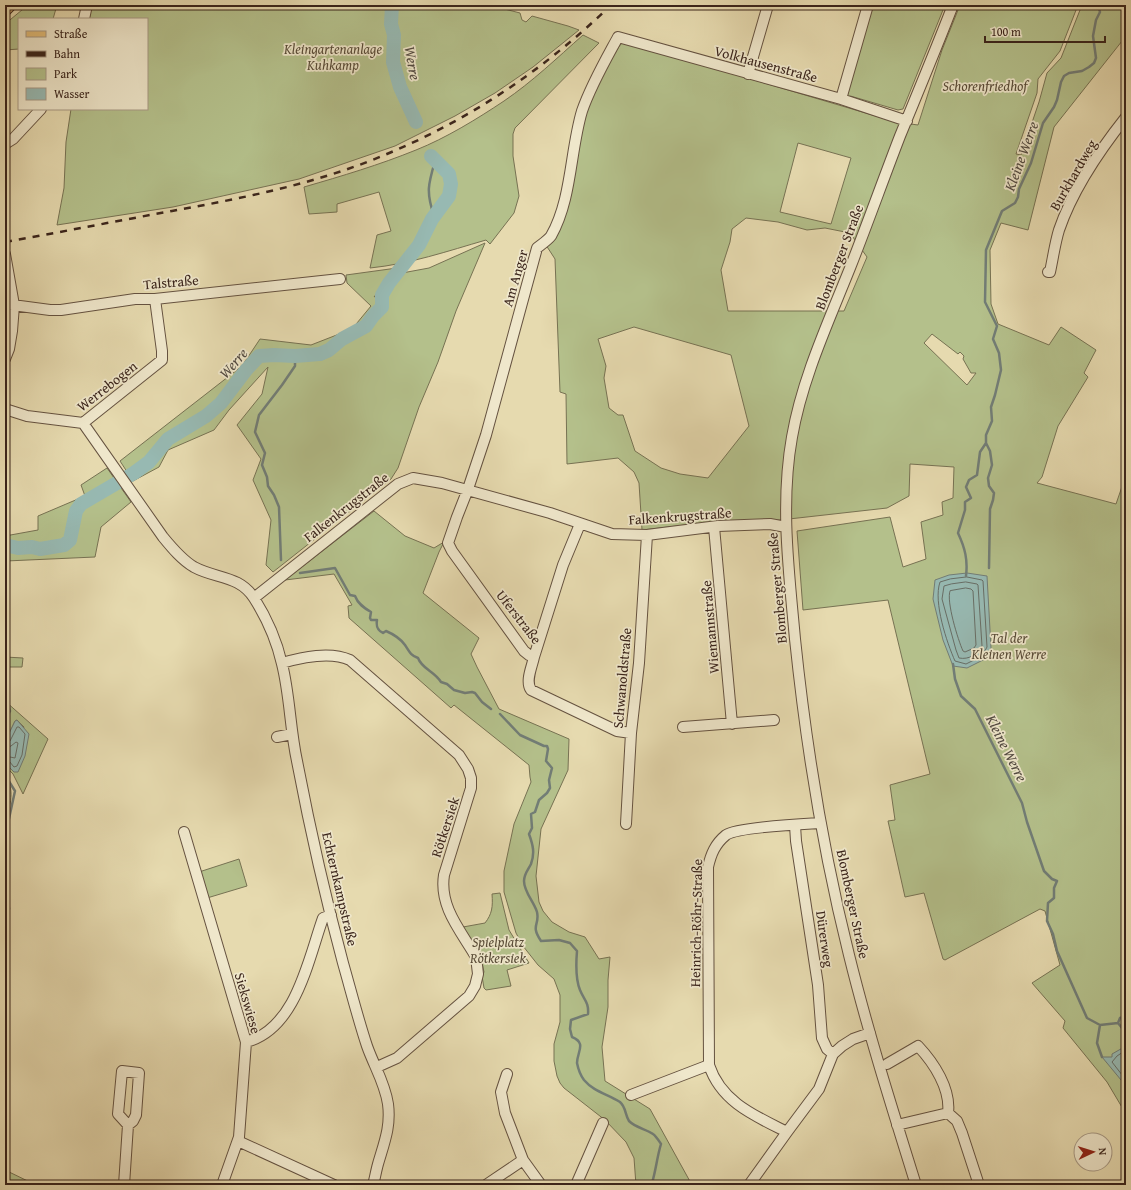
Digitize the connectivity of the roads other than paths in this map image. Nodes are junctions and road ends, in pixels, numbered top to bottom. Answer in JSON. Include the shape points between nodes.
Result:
{"nodes":[{"id":1,"x":9,"y":5,"type":"edge"},
{"id":2,"x":87,"y":5,"type":"edge"},
{"id":3,"x":768,"y":5,"type":"edge"},
{"id":4,"x":868,"y":5,"type":"edge"},
{"id":5,"x":953,"y":5,"type":"edge"},
{"id":6,"x":5,"y":9,"type":"edge"},
{"id":7,"x":84,"y":18,"type":"edge"},
{"id":8,"x":618,"y":37,"type":"joint"},
{"id":9,"x":748,"y":74,"type":"junction"},
{"id":10,"x":841,"y":99,"type":"junction"},
{"id":11,"x":40,"y":110,"type":"edge"},
{"id":12,"x":1126,"y":117,"type":"edge"},
{"id":13,"x":907,"y":121,"type":"junction"},
{"id":14,"x":5,"y":144,"type":"edge"},
{"id":15,"x":5,"y":254,"type":"edge"},
{"id":16,"x":1048,"y":272,"type":"dead end"},
{"id":17,"x":340,"y":279,"type":"dead end"},
{"id":18,"x":155,"y":299,"type":"junction"},
{"id":19,"x":10,"y":305,"type":"edge"},
{"id":20,"x":5,"y":359,"type":"edge"},
{"id":21,"x":5,"y":409,"type":"edge"},
{"id":22,"x":83,"y":423,"type":"junction"},
{"id":23,"x":468,"y":489,"type":"junction"},
{"id":24,"x":580,"y":524,"type":"junction"},
{"id":25,"x":714,"y":527,"type":"junction"},
{"id":26,"x":786,"y":527,"type":"junction"},
{"id":27,"x":647,"y":535,"type":"junction"},
{"id":28,"x":254,"y":598,"type":"junction"},
{"id":29,"x":534,"y":657,"type":"junction"},
{"id":30,"x":282,"y":663,"type":"junction"},
{"id":31,"x":774,"y":720,"type":"dead end"},
{"id":32,"x":732,"y":724,"type":"junction"},
{"id":33,"x":683,"y":727,"type":"dead end"},
{"id":34,"x":631,"y":733,"type":"junction"},
{"id":35,"x":292,"y":734,"type":"junction"},
{"id":36,"x":277,"y":737,"type":"dead end"},
{"id":37,"x":821,"y":823,"type":"junction"},
{"id":38,"x":626,"y":824,"type":"dead end"},
{"id":39,"x":795,"y":825,"type":"junction"},
{"id":40,"x":184,"y":832,"type":"dead end"},
{"id":41,"x":332,"y":915,"type":"junction"},
{"id":42,"x":870,"y":1033,"type":"junction"},
{"id":43,"x":246,"y":1042,"type":"junction"},
{"id":44,"x":833,"y":1054,"type":"junction"},
{"id":45,"x":887,"y":1064,"type":"dead end"},
{"id":46,"x":709,"y":1065,"type":"junction"},
{"id":47,"x":377,"y":1067,"type":"junction"},
{"id":48,"x":507,"y":1074,"type":"dead end"},
{"id":49,"x":631,"y":1095,"type":"dead end"},
{"id":50,"x":948,"y":1113,"type":"junction"},
{"id":51,"x":604,"y":1123,"type":"dead end"},
{"id":52,"x":128,"y":1125,"type":"junction"},
{"id":53,"x":897,"y":1125,"type":"junction"},
{"id":54,"x":787,"y":1132,"type":"junction"},
{"id":55,"x":238,"y":1141,"type":"junction"},
{"id":56,"x":523,"y":1160,"type":"junction"},
{"id":57,"x":754,"y":1183,"type":"edge"},
{"id":58,"x":124,"y":1185,"type":"edge"},
{"id":59,"x":222,"y":1185,"type":"edge"},
{"id":60,"x":334,"y":1185,"type":"edge"},
{"id":61,"x":373,"y":1185,"type":"edge"},
{"id":62,"x":486,"y":1185,"type":"edge"},
{"id":63,"x":541,"y":1185,"type":"edge"},
{"id":64,"x":576,"y":1185,"type":"edge"},
{"id":65,"x":916,"y":1185,"type":"edge"},
{"id":66,"x":979,"y":1185,"type":"edge"}],
"edges":[{"from":1,"to":6,"type":"main road"},
{"from":2,"to":7,"type":"street"},
{"from":3,"to":9,"type":"street"},
{"from":4,"to":10,"type":"street"},
{"from":5,"to":13,"type":"street","name":"Blomberger Straße"},
{"from":8,"to":9,"type":"street","name":"Volkhausenstraße"},
{"from":8,"to":23,"type":"street","name":"Am Anger","via":[[588,94],[566,196],[550,237],[537,248],[486,435]]},
{"from":9,"to":10,"type":"street","name":"Volkhausenstraße"},
{"from":10,"to":13,"type":"street","name":"Volkhausenstraße"},
{"from":11,"to":14,"type":"street"},
{"from":12,"to":16,"type":"street","name":"Burkhardweg","via":[[1076,193],[1059,230]]},
{"from":13,"to":26,"type":"street","name":"Blomberger Straße","via":[[812,364],[789,453]]},
{"from":15,"to":19,"type":"street"},
{"from":17,"to":18,"type":"street","name":"Talstraße"},
{"from":18,"to":19,"type":"street","name":"Talstraße","via":[[61,310]]},
{"from":18,"to":22,"type":"street","name":"Werrebogen","via":[[162,360]]},
{"from":19,"to":20,"type":"street","via":[[12,331]]},
{"from":21,"to":22,"type":"street","name":"Werrebogen","via":[[27,416]]},
{"from":22,"to":28,"type":"street","via":[[163,538],[178,555],[196,568],[241,583]]},
{"from":23,"to":24,"type":"street","name":"Falkenkrugstraße","via":[[550,512]]},
{"from":23,"to":28,"type":"street","name":"Falkenkrugstraße","via":[[418,478],[404,481]]},
{"from":23,"to":29,"type":"street","name":"Uferstraße","via":[[449,545],[524,651]]},
{"from":24,"to":27,"type":"street","name":"Falkenkrugstraße","via":[[612,534]]},
{"from":24,"to":29,"type":"street","via":[[563,566]]},
{"from":25,"to":26,"type":"street","name":"Falkenkrugstraße","via":[[770,524]]},
{"from":25,"to":27,"type":"street","name":"Falkenkrugstraße"},
{"from":25,"to":32,"type":"street","name":"Wiemannstraße"},
{"from":26,"to":37,"type":"street","name":"Blomberger Straße","via":[[800,684]]},
{"from":27,"to":34,"type":"street","name":"Schwanoldstraße","via":[[639,663]]},
{"from":28,"to":30,"type":"street","name":"Echternkampstraße","via":[[271,632]]},
{"from":29,"to":34,"type":"street","name":"Uferstraße","via":[[528,682],[531,690],[617,731]]},
{"from":30,"to":35,"type":"street","name":"Echternkampstraße"},
{"from":30,"to":47,"type":"street","name":"Rötkersiek","via":[[326,656],[350,660],[459,755],[471,778],[470,793],[442,885],[448,909],[476,957],[477,982],[469,996],[398,1058]]},
{"from":31,"to":32,"type":"street"},
{"from":32,"to":33,"type":"street"},
{"from":34,"to":38,"type":"street","name":"Schwanoldstraße"},
{"from":35,"to":36,"type":"street"},
{"from":35,"to":41,"type":"street","name":"Echternkampstraße"},
{"from":37,"to":39,"type":"street","name":"Heinrich-Röhr-Straße"},
{"from":37,"to":42,"type":"street","name":"Blomberger Straße","via":[[848,951]]},
{"from":39,"to":44,"type":"street","name":"Dürerweg","via":[[818,985],[822,1038],[827,1049]]},
{"from":39,"to":46,"type":"street","name":"Heinrich-Röhr-Straße","via":[[731,832],[717,843],[712,851],[708,867]]},
{"from":40,"to":43,"type":"street","name":"Siekswiese"},
{"from":41,"to":43,"type":"street","via":[[323,918],[302,979],[285,1013],[268,1030]]},
{"from":41,"to":47,"type":"street","name":"Echternkampstraße","via":[[362,1030]]},
{"from":42,"to":44,"type":"street","via":[[854,1039]]},
{"from":42,"to":53,"type":"street","name":"Blomberger Straße"},
{"from":43,"to":55,"type":"street","name":"Siekswiese"},
{"from":44,"to":54,"type":"street","via":[[819,1089]]},
{"from":45,"to":50,"type":"street","via":[[918,1046],[937,1071],[949,1105]]},
{"from":46,"to":49,"type":"street"},
{"from":46,"to":54,"type":"street","name":"Heinrich-Röhr-Straße","via":[[722,1090],[734,1102],[745,1111]]},
{"from":47,"to":61,"type":"street","name":"Echternkampstraße","via":[[386,1092],[389,1126]]},
{"from":48,"to":56,"type":"street","via":[[501,1092],[503,1103]]},
{"from":50,"to":53,"type":"street"},
{"from":50,"to":66,"type":"street","via":[[957,1121]]},
{"from":51,"to":64,"type":"street"},
{"from":52,"to":52,"type":"street","via":[[136,1115],[139,1073],[122,1072],[118,1114]]},
{"from":52,"to":58,"type":"street"},
{"from":53,"to":65,"type":"street","name":"Blomberger Straße"},
{"from":54,"to":57,"type":"street"},
{"from":55,"to":59,"type":"street","name":"Siekswiese"},
{"from":55,"to":60,"type":"street"},
{"from":56,"to":62,"type":"street"},
{"from":56,"to":63,"type":"street"}]}
